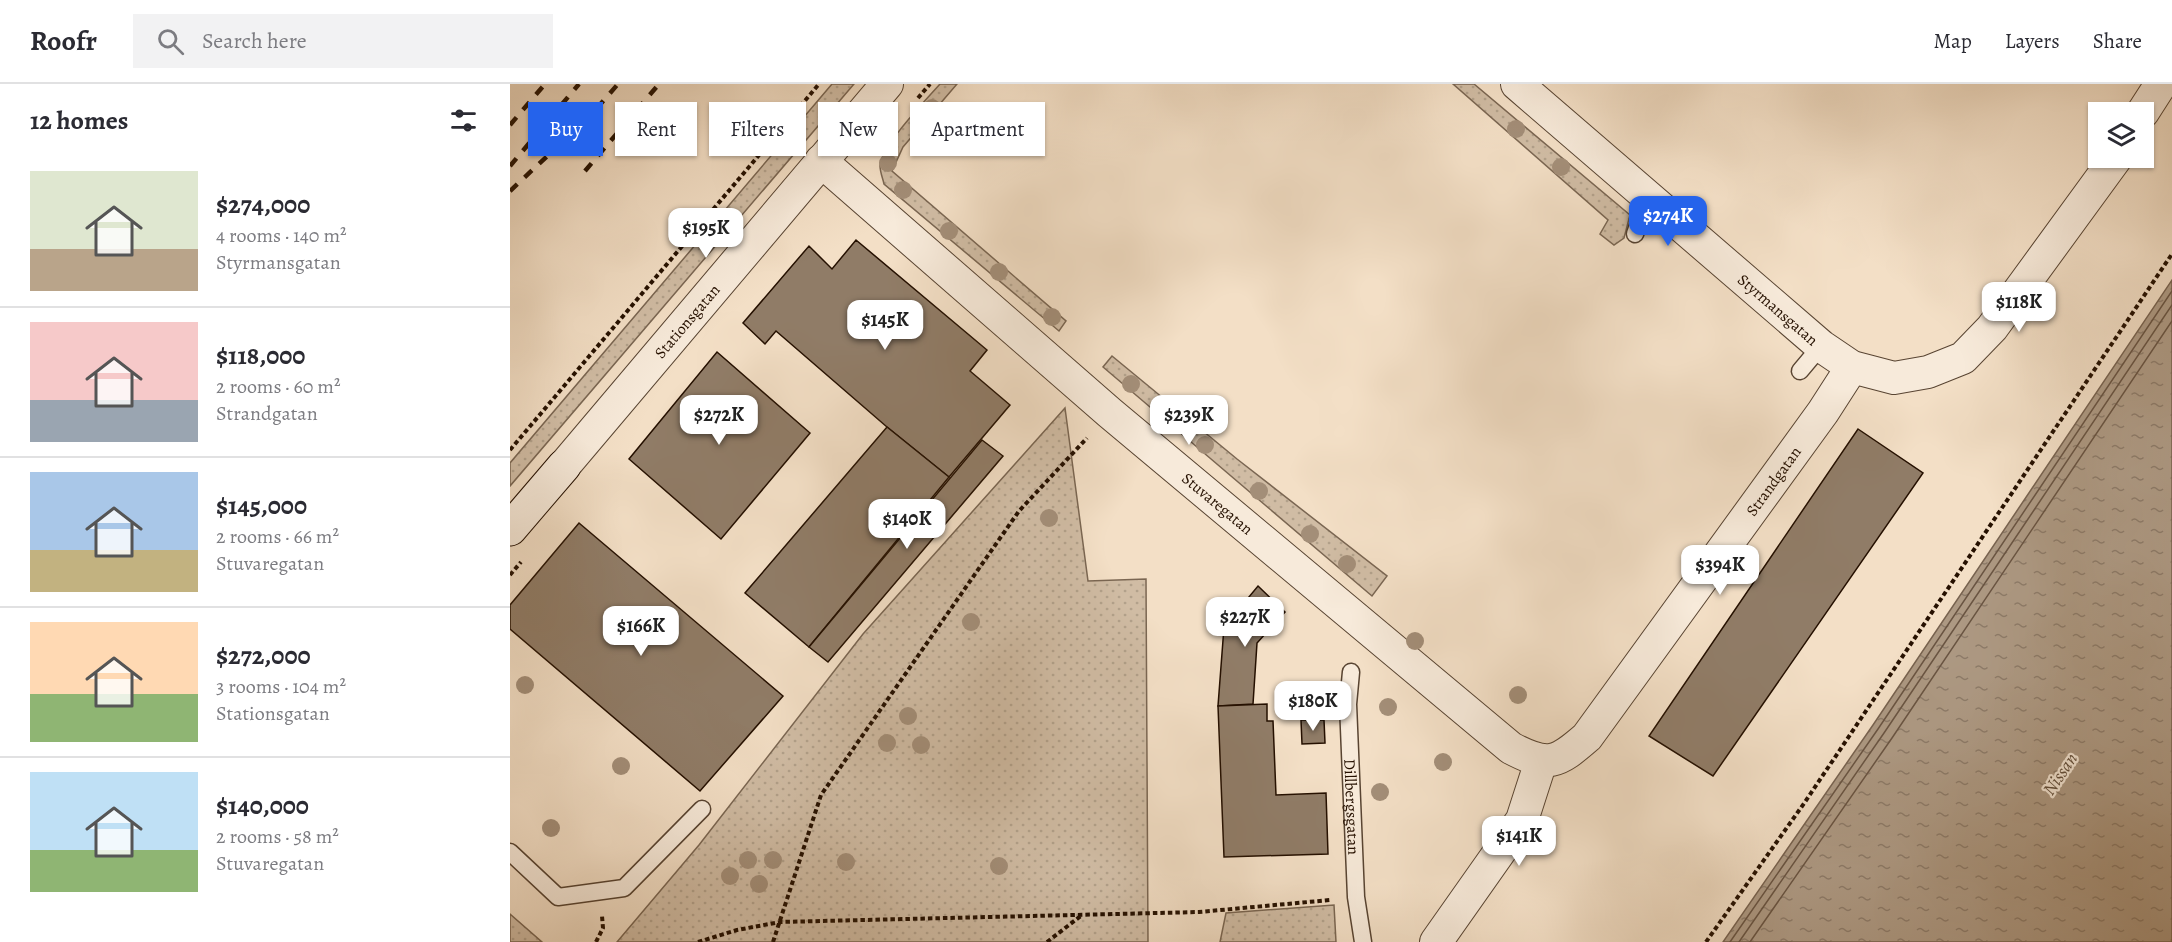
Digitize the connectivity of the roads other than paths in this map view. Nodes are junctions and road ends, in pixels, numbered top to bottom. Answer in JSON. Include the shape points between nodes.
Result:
{"nodes":[{"id":1,"x":887,"y":84,"type":"edge"},
{"id":2,"x":1517,"y":84,"type":"edge"},
{"id":3,"x":2161,"y":84,"type":"edge"},
{"id":4,"x":2149,"y":102,"type":"edge"},
{"id":5,"x":821,"y":161,"type":"junction"},
{"id":6,"x":2109,"y":168,"type":"edge"},
{"id":7,"x":1648,"y":197,"type":"junction"},
{"id":8,"x":1635,"y":234,"type":"dead end"},
{"id":9,"x":1821,"y":346,"type":"junction"},
{"id":10,"x":1852,"y":367,"type":"junction"},
{"id":11,"x":1800,"y":371,"type":"dead end"},
{"id":12,"x":564,"y":466,"type":"joint"},
{"id":13,"x":510,"y":529,"type":"edge"},
{"id":14,"x":1351,"y":672,"type":"dead end"},
{"id":15,"x":1541,"y":761,"type":"junction"},
{"id":16,"x":702,"y":809,"type":"dead end"},
{"id":17,"x":510,"y":852,"type":"edge"},
{"id":18,"x":1363,"y":942,"type":"edge"},
{"id":19,"x":1436,"y":942,"type":"edge"}],
"edges":[{"from":1,"to":5,"type":"street","name":"Stationsgatan"},
{"from":2,"to":7,"type":"street","name":"Styrmansgatan"},
{"from":3,"to":4,"type":"street"},
{"from":5,"to":12,"type":"street","name":"Stationsgatan"},
{"from":5,"to":15,"type":"street","name":"Stuvaregatan","via":[[1110,413],[1450,684],[1511,748]]},
{"from":6,"to":10,"type":"street","via":[[1992,328],[1963,358],[1928,372],[1894,378]]},
{"from":7,"to":8,"type":"lane"},
{"from":7,"to":9,"type":"street","name":"Styrmansgatan"},
{"from":9,"to":10,"type":"street","name":"Styrmansgatan"},
{"from":9,"to":11,"type":"lane"},
{"from":10,"to":15,"type":"street","name":"Strandgatan","via":[[1824,412],[1587,737],[1563,757]]},
{"from":12,"to":13,"type":"street","name":"Stationsgatan"},
{"from":14,"to":18,"type":"lane","name":"Dillbergsgatan","via":[[1348,704],[1356,897]]},
{"from":15,"to":19,"type":"street","via":[[1522,820]]},
{"from":16,"to":17,"type":"lane","via":[[624,888],[558,897]]}]}
